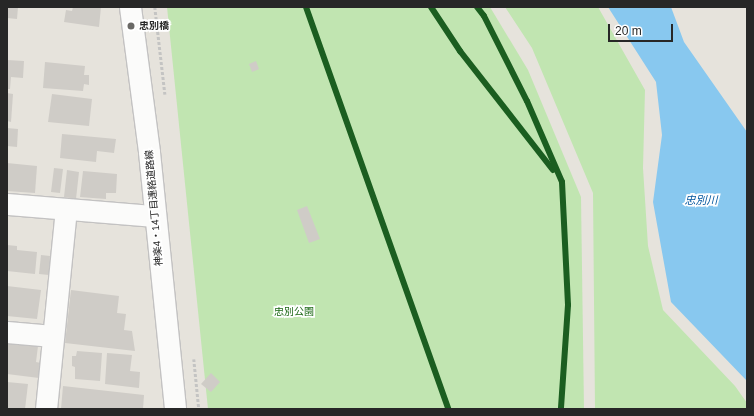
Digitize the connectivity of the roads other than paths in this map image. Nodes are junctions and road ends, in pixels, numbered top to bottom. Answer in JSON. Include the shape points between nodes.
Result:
{"nodes":[{"id":1,"x":130,"y":7,"type":"edge"},
{"id":2,"x":7,"y":204,"type":"edge"},
{"id":3,"x":66,"y":209,"type":"junction"},
{"id":4,"x":154,"y":216,"type":"junction"},
{"id":5,"x":7,"y":332,"type":"edge"},
{"id":6,"x":53,"y":336,"type":"junction"},
{"id":7,"x":46,"y":409,"type":"edge"},
{"id":8,"x":175,"y":409,"type":"edge"}],
"edges":[{"from":1,"to":4,"type":"street","name":"神楽4・14丁目連絡道路線","via":[[149,152]]},
{"from":2,"to":3,"type":"street"},
{"from":3,"to":4,"type":"street"},
{"from":3,"to":6,"type":"street"},
{"from":4,"to":8,"type":"street","name":"神楽4・14丁目連絡道路線"},
{"from":5,"to":6,"type":"street"},
{"from":6,"to":7,"type":"street"}]}
